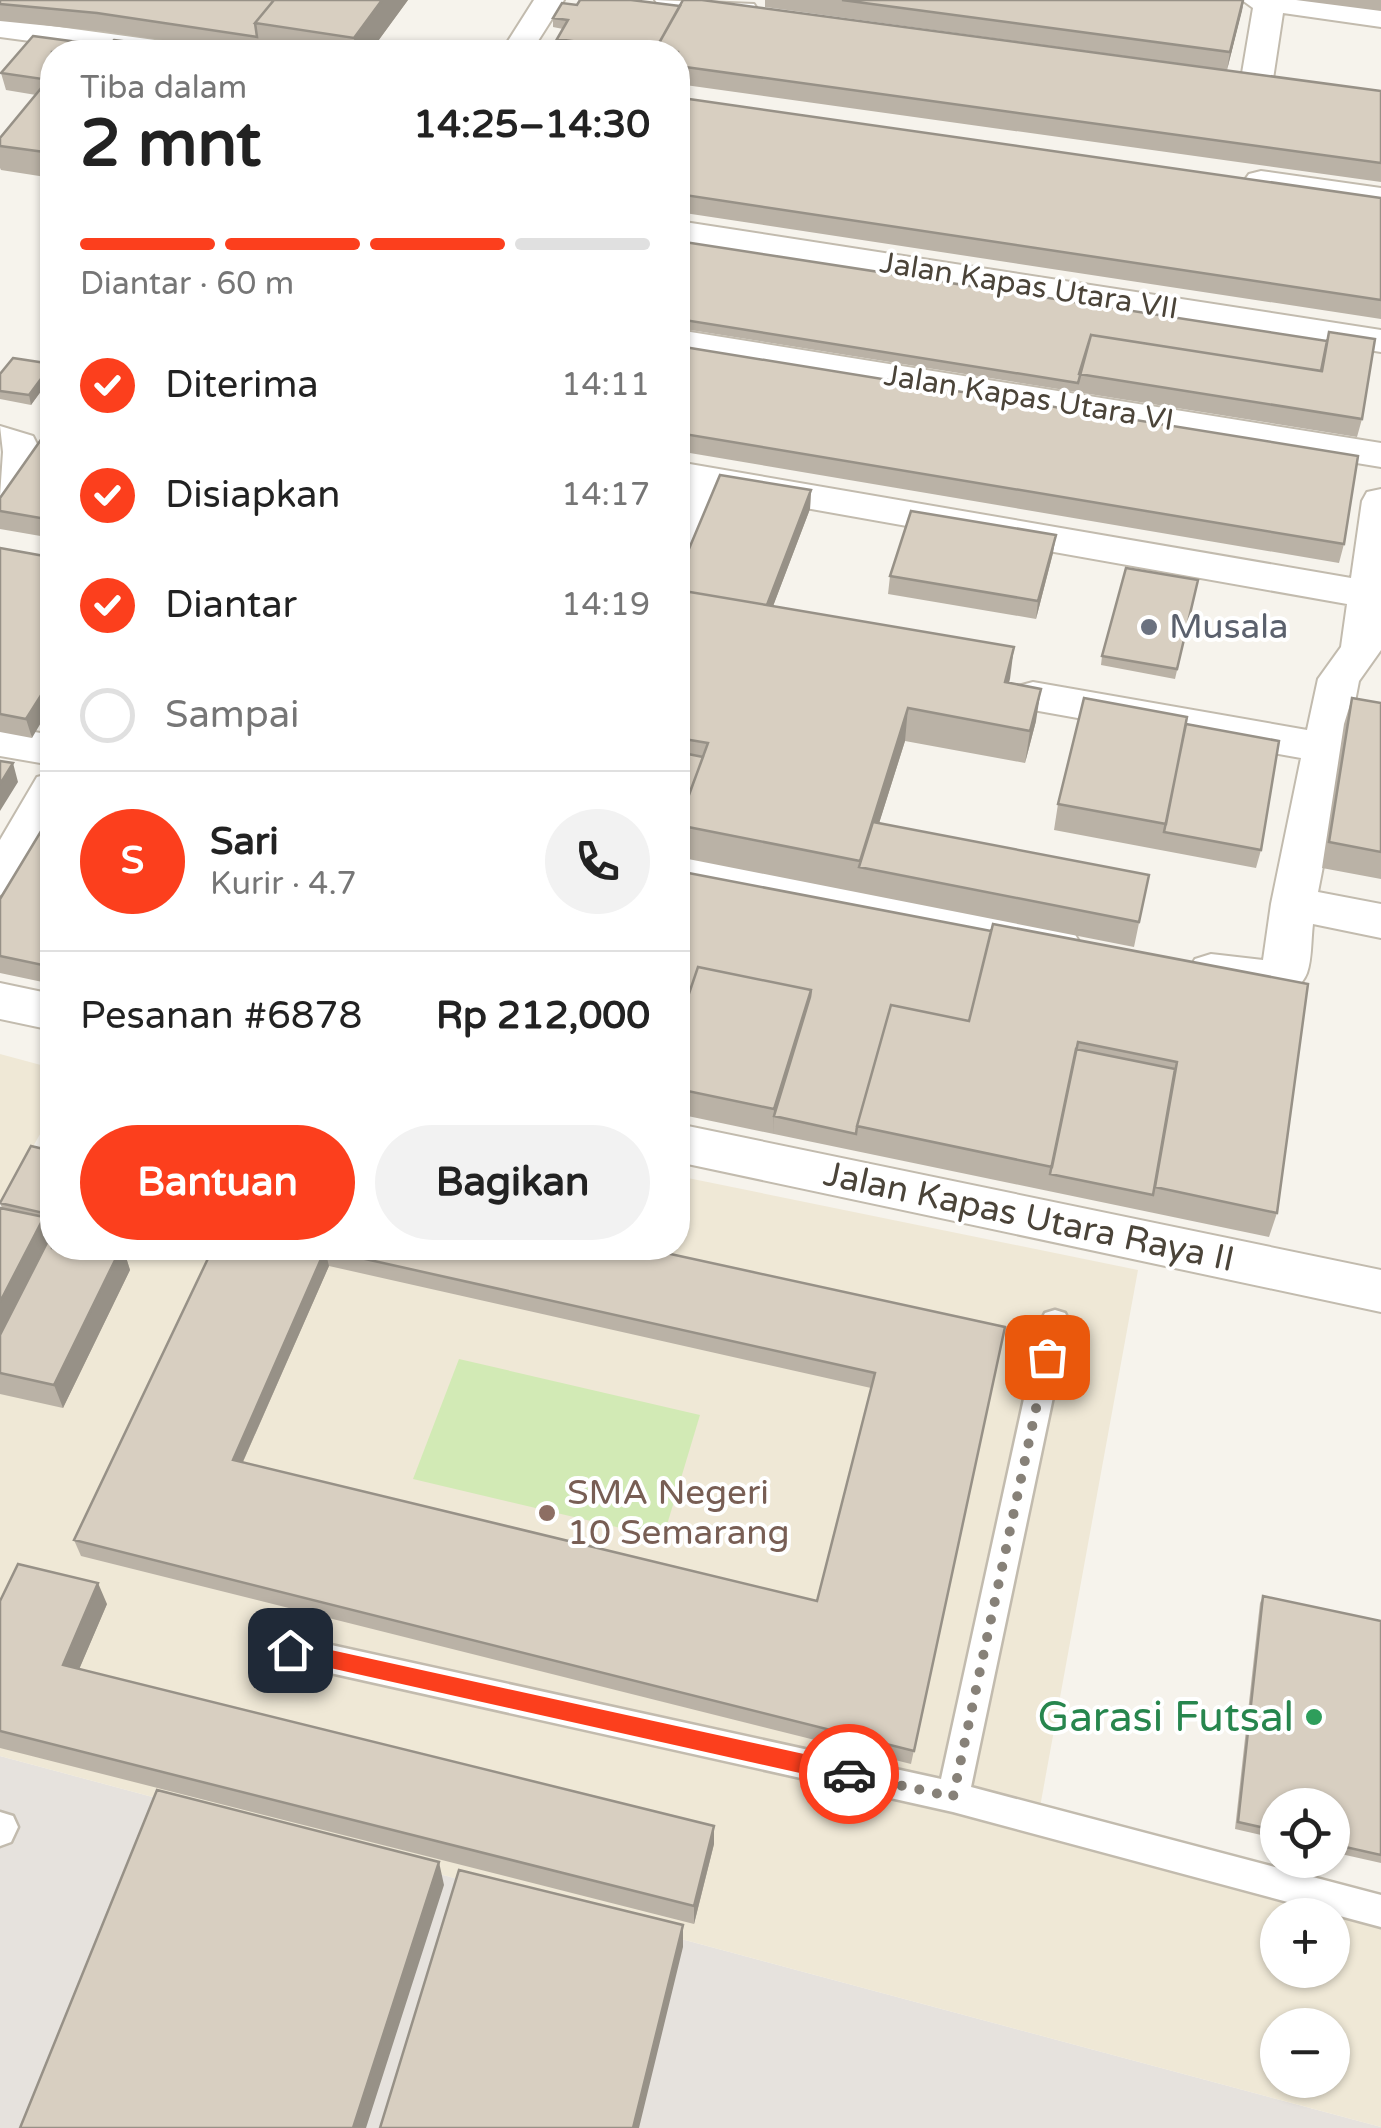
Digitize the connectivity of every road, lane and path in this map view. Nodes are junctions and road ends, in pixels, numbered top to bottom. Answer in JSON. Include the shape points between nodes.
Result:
{"nodes":[{"id":1,"x":548,"y":0,"type":"edge"},
{"id":2,"x":670,"y":0,"type":"edge"},
{"id":3,"x":1266,"y":0,"type":"edge"},
{"id":4,"x":764,"y":9,"type":"edge"},
{"id":5,"x":1381,"y":18,"type":"edge"},
{"id":6,"x":0,"y":28,"type":"edge"},
{"id":7,"x":88,"y":40,"type":"edge"},
{"id":8,"x":523,"y":40,"type":"edge"},
{"id":9,"x":1218,"y":74,"type":"edge"},
{"id":10,"x":1256,"y":79,"type":"junction"},
{"id":11,"x":1292,"y":84,"type":"edge"},
{"id":12,"x":1225,"y":176,"type":"edge"},
{"id":13,"x":1381,"y":198,"type":"edge"},
{"id":14,"x":690,"y":233,"type":"edge"},
{"id":15,"x":1381,"y":341,"type":"edge"},
{"id":16,"x":690,"y":343,"type":"edge"},
{"id":17,"x":5,"y":438,"type":"edge"},
{"id":18,"x":1381,"y":455,"type":"edge"},
{"id":19,"x":693,"y":476,"type":"edge"},
{"id":20,"x":0,"y":484,"type":"edge"},
{"id":21,"x":1381,"y":501,"type":"edge"},
{"id":22,"x":1366,"y":594,"type":"junction"},
{"id":23,"x":1034,"y":696,"type":"edge"},
{"id":24,"x":0,"y":741,"type":"edge"},
{"id":25,"x":40,"y":748,"type":"edge"},
{"id":26,"x":1325,"y":748,"type":"junction"},
{"id":27,"x":40,"y":809,"type":"edge"},
{"id":28,"x":690,"y":873,"type":"edge"},
{"id":29,"x":0,"y":879,"type":"edge"},
{"id":30,"x":1293,"y":904,"type":"junction"},
{"id":31,"x":1381,"y":920,"type":"edge"},
{"id":32,"x":1095,"y":951,"type":"edge"},
{"id":33,"x":1168,"y":964,"type":"edge"},
{"id":34,"x":0,"y":1001,"type":"edge"},
{"id":35,"x":40,"y":1009,"type":"edge"},
{"id":36,"x":690,"y":1146,"type":"edge"},
{"id":37,"x":1381,"y":1291,"type":"edge"},
{"id":38,"x":1055,"y":1320,"type":"dead end"},
{"id":39,"x":290,"y":1650,"type":"dead end"},
{"id":40,"x":953,"y":1797,"type":"junction"},
{"id":41,"x":1381,"y":1911,"type":"edge"}],
"edges":[{"from":1,"to":8,"type":"street"},
{"from":2,"to":4,"type":"street"},
{"from":3,"to":5,"type":"street"},
{"from":3,"to":10,"type":"street"},
{"from":6,"to":7,"type":"street"},
{"from":9,"to":10,"type":"street"},
{"from":10,"to":11,"type":"street"},
{"from":12,"to":13,"type":"street"},
{"from":14,"to":15,"type":"street","name":"Jalan Kapas Utara VII"},
{"from":16,"to":18,"type":"street","name":"Jalan Kapas Utara VI"},
{"from":17,"to":20,"type":"street","via":[[22,452]]},
{"from":19,"to":22,"type":"street"},
{"from":21,"to":22,"type":"street"},
{"from":22,"to":26,"type":"street","via":[[1361,649],[1340,679]]},
{"from":23,"to":26,"type":"street"},
{"from":24,"to":25,"type":"street"},
{"from":26,"to":30,"type":"street"},
{"from":27,"to":29,"type":"street"},
{"from":28,"to":32,"type":"street","via":[[838,896]]},
{"from":30,"to":31,"type":"street"},
{"from":30,"to":33,"type":"street","via":[[1285,971],[1275,979]]},
{"from":34,"to":35,"type":"street"},
{"from":36,"to":37,"type":"street","name":"Jalan Kapas Utara Raya II"},
{"from":38,"to":40,"type":"lane"},
{"from":39,"to":40,"type":"lane"},
{"from":40,"to":41,"type":"lane"}]}
